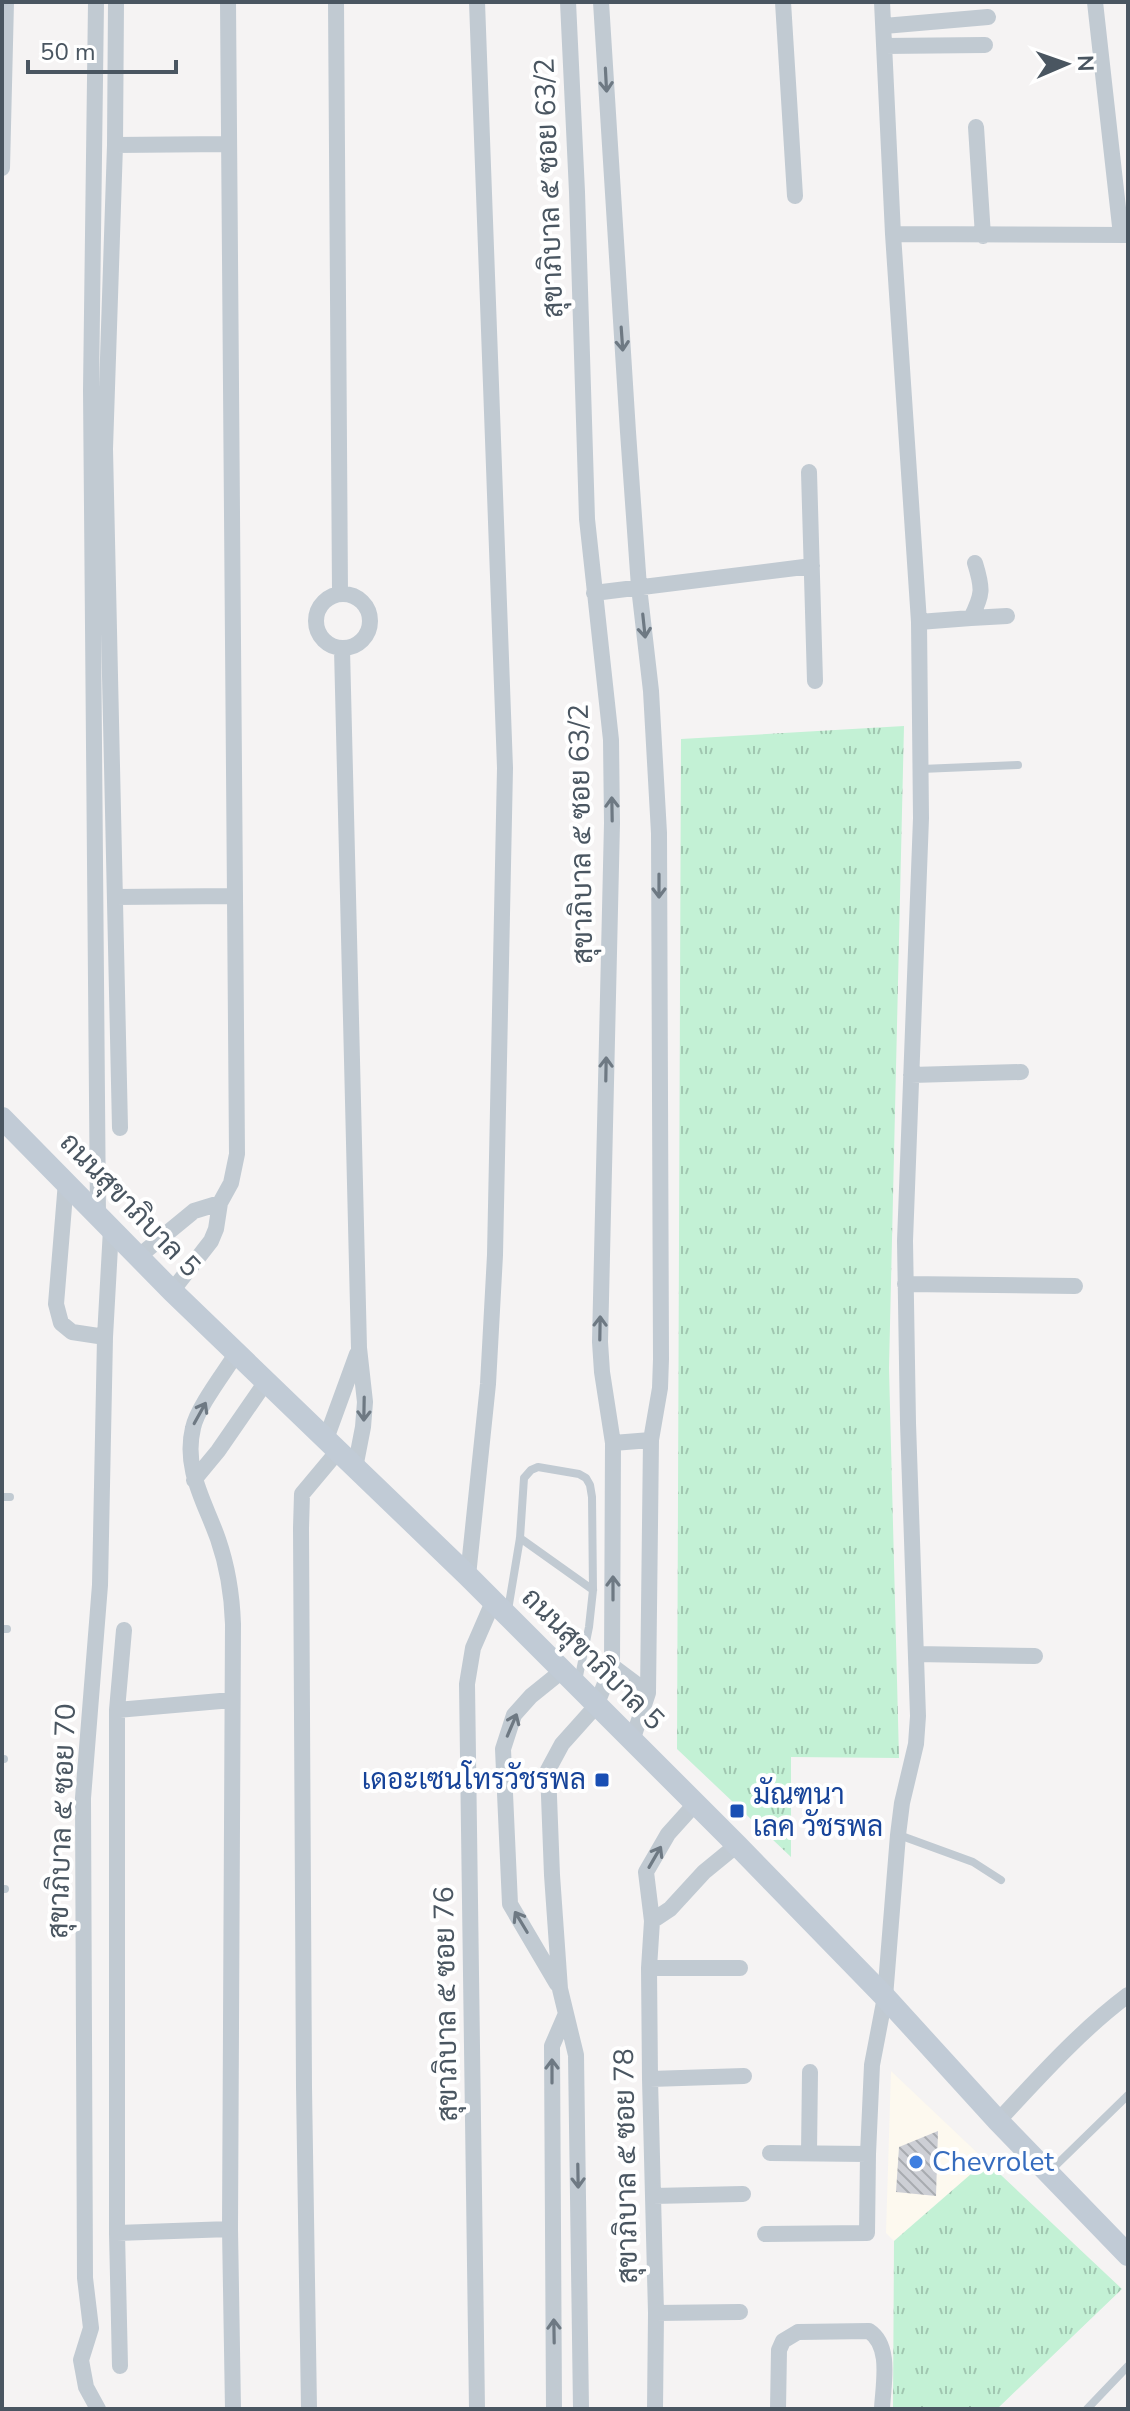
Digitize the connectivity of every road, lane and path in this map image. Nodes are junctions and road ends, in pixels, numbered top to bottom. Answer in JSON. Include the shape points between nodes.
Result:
{"nodes":[{"id":1,"x":6,"y":2,"type":"edge"},
{"id":2,"x":96,"y":2,"type":"edge"},
{"id":3,"x":116,"y":2,"type":"edge"},
{"id":4,"x":228,"y":2,"type":"edge"},
{"id":5,"x":336,"y":2,"type":"edge"},
{"id":6,"x":477,"y":2,"type":"edge"},
{"id":7,"x":568,"y":2,"type":"edge"},
{"id":8,"x":601,"y":2,"type":"edge"},
{"id":9,"x":783,"y":2,"type":"edge"},
{"id":10,"x":882,"y":2,"type":"edge"},
{"id":11,"x":1095,"y":2,"type":"edge"},
{"id":12,"x":988,"y":17,"type":"dead end"},
{"id":13,"x":884,"y":26,"type":"junction"},
{"id":14,"x":985,"y":45,"type":"dead end"},
{"id":15,"x":884,"y":46,"type":"junction"},
{"id":16,"x":976,"y":127,"type":"dead end"},
{"id":17,"x":229,"y":144,"type":"junction"},
{"id":18,"x":115,"y":145,"type":"junction"},
{"id":19,"x":2,"y":168,"type":"edge"},
{"id":20,"x":795,"y":196,"type":"dead end"},
{"id":21,"x":893,"y":234,"type":"junction"},
{"id":22,"x":1124,"y":235,"type":"edge"},
{"id":23,"x":983,"y":236,"type":"junction"},
{"id":24,"x":809,"y":472,"type":"dead end"},
{"id":25,"x":975,"y":563,"type":"dead end"},
{"id":26,"x":812,"y":566,"type":"junction"},
{"id":27,"x":639,"y":587,"type":"junction"},
{"id":28,"x":340,"y":593,"type":"junction"},
{"id":29,"x":594,"y":593,"type":"junction"},
{"id":30,"x":1007,"y":616,"type":"dead end"},
{"id":31,"x":971,"y":618,"type":"junction"},
{"id":32,"x":919,"y":622,"type":"junction"},
{"id":33,"x":342,"y":649,"type":"junction"},
{"id":34,"x":815,"y":681,"type":"dead end"},
{"id":35,"x":1018,"y":765,"type":"dead end"},
{"id":36,"x":921,"y":769,"type":"junction"},
{"id":37,"x":235,"y":896,"type":"junction"},
{"id":38,"x":115,"y":897,"type":"junction"},
{"id":39,"x":1021,"y":1072,"type":"dead end"},
{"id":40,"x":911,"y":1075,"type":"junction"},
{"id":41,"x":2,"y":1118,"type":"edge"},
{"id":42,"x":120,"y":1128,"type":"dead end"},
{"id":43,"x":66,"y":1182,"type":"junction"},
{"id":44,"x":220,"y":1203,"type":"junction"},
{"id":45,"x":104,"y":1222,"type":"junction"},
{"id":46,"x":138,"y":1257,"type":"junction"},
{"id":47,"x":905,"y":1284,"type":"junction"},
{"id":48,"x":1075,"y":1286,"type":"dead end"},
{"id":49,"x":172,"y":1291,"type":"junction"},
{"id":50,"x":105,"y":1337,"type":"junction"},
{"id":51,"x":359,"y":1348,"type":"junction"},
{"id":52,"x":236,"y":1354,"type":"junction"},
{"id":53,"x":265,"y":1383,"type":"junction"},
{"id":54,"x":651,"y":1440,"type":"junction"},
{"id":55,"x":613,"y":1443,"type":"junction"},
{"id":56,"x":332,"y":1445,"type":"junction"},
{"id":57,"x":355,"y":1468,"type":"junction"},
{"id":58,"x":194,"y":1480,"type":"junction"},
{"id":59,"x":520,"y":1538,"type":"junction"},
{"id":60,"x":468,"y":1576,"type":"junction"},
{"id":61,"x":593,"y":1590,"type":"junction"},
{"id":62,"x":500,"y":1608,"type":"junction"},
{"id":63,"x":124,"y":1630,"type":"dead end"},
{"id":64,"x":916,"y":1654,"type":"junction"},
{"id":65,"x":1035,"y":1656,"type":"dead end"},
{"id":66,"x":612,"y":1666,"type":"junction"},
{"id":67,"x":569,"y":1678,"type":"junction"},
{"id":68,"x":648,"y":1693,"type":"junction"},
{"id":69,"x":232,"y":1700,"type":"junction"},
{"id":70,"x":596,"y":1706,"type":"junction"},
{"id":71,"x":117,"y":1710,"type":"junction"},
{"id":72,"x":632,"y":1741,"type":"junction"},
{"id":73,"x":695,"y":1804,"type":"junction"},
{"id":74,"x":898,"y":1835,"type":"junction"},
{"id":75,"x":737,"y":1845,"type":"junction"},
{"id":76,"x":1001,"y":1880,"type":"dead end"},
{"id":77,"x":652,"y":1921,"type":"junction"},
{"id":78,"x":649,"y":1968,"type":"junction"},
{"id":79,"x":740,"y":1968,"type":"dead end"},
{"id":80,"x":560,"y":1989,"type":"junction"},
{"id":81,"x":1128,"y":1995,"type":"edge"},
{"id":82,"x":885,"y":1997,"type":"junction"},
{"id":83,"x":565,"y":2016,"type":"junction"},
{"id":84,"x":810,"y":2072,"type":"dead end"},
{"id":85,"x":744,"y":2076,"type":"dead end"},
{"id":86,"x":650,"y":2079,"type":"junction"},
{"id":87,"x":1128,"y":2095,"type":"edge"},
{"id":88,"x":998,"y":2121,"type":"junction"},
{"id":89,"x":770,"y":2153,"type":"dead end"},
{"id":90,"x":809,"y":2153,"type":"junction"},
{"id":91,"x":868,"y":2154,"type":"junction"},
{"id":92,"x":1048,"y":2173,"type":"junction"},
{"id":93,"x":743,"y":2194,"type":"dead end"},
{"id":94,"x":653,"y":2196,"type":"junction"},
{"id":95,"x":230,"y":2229,"type":"junction"},
{"id":96,"x":117,"y":2233,"type":"junction"},
{"id":97,"x":765,"y":2234,"type":"dead end"},
{"id":98,"x":1128,"y":2255,"type":"edge"},
{"id":99,"x":740,"y":2312,"type":"dead end"},
{"id":100,"x":656,"y":2313,"type":"junction"},
{"id":101,"x":120,"y":2366,"type":"dead end"},
{"id":102,"x":1128,"y":2366,"type":"edge"},
{"id":103,"x":98,"y":2409,"type":"edge"},
{"id":104,"x":233,"y":2409,"type":"edge"},
{"id":105,"x":309,"y":2409,"type":"edge"},
{"id":106,"x":477,"y":2409,"type":"edge"},
{"id":107,"x":554,"y":2409,"type":"edge"},
{"id":108,"x":581,"y":2409,"type":"edge"},
{"id":109,"x":655,"y":2409,"type":"edge"},
{"id":110,"x":778,"y":2409,"type":"edge"},
{"id":111,"x":882,"y":2409,"type":"edge"},
{"id":112,"x":1087,"y":2409,"type":"edge"}],
"edges":[{"from":1,"to":19,"type":"street"},
{"from":2,"to":45,"type":"street","name":"สุขาภิบาล ๕ ซอย 70","via":[[91,390]]},
{"from":3,"to":18,"type":"street"},
{"from":4,"to":17,"type":"street"},
{"from":5,"to":28,"type":"street"},
{"from":6,"to":60,"type":"street","via":[[505,768],[495,1255]]},
{"from":7,"to":29,"type":"street","name":"สุขาภิบาล ๕ ซอย 63/2"},
{"from":8,"to":27,"type":"street","one_way":true},
{"from":9,"to":20,"type":"street"},
{"from":10,"to":13,"type":"street"},
{"from":11,"to":22,"type":"street"},
{"from":12,"to":13,"type":"street"},
{"from":13,"to":15,"type":"street"},
{"from":14,"to":15,"type":"street"},
{"from":15,"to":21,"type":"street"},
{"from":16,"to":23,"type":"street"},
{"from":17,"to":18,"type":"street"},
{"from":17,"to":37,"type":"street"},
{"from":18,"to":38,"type":"street","via":[[105,449]]},
{"from":21,"to":23,"type":"street"},
{"from":21,"to":32,"type":"street"},
{"from":22,"to":23,"type":"street"},
{"from":24,"to":26,"type":"street"},
{"from":25,"to":31,"type":"street","via":[[982,594]]},
{"from":26,"to":27,"type":"street"},
{"from":26,"to":34,"type":"street"},
{"from":27,"to":29,"type":"street"},
{"from":27,"to":54,"type":"street","one_way":true,"via":[[659,833],[661,1359]]},
{"from":28,"to":33,"type":"street","via":[[324,600],[315,617],[325,642]]},
{"from":28,"to":33,"type":"street","via":[[363,601],[370,624],[357,644]]},
{"from":55,"to":29,"type":"street","name":"สุขาภิบาล ๕ ซอย 63/2","one_way":true,"via":[[600,1342],[611,740]]},
{"from":30,"to":31,"type":"street"},
{"from":31,"to":32,"type":"street"},
{"from":32,"to":36,"type":"street"},
{"from":33,"to":51,"type":"street"},
{"from":35,"to":36,"type":"lane"},
{"from":36,"to":40,"type":"street"},
{"from":37,"to":38,"type":"street"},
{"from":37,"to":44,"type":"street","via":[[237,1154]]},
{"from":38,"to":42,"type":"street"},
{"from":39,"to":40,"type":"street"},
{"from":40,"to":47,"type":"street"},
{"from":41,"to":43,"type":"main road","name":"ถนนสุขาภิบาล 5"},
{"from":43,"to":45,"type":"main road","name":"ถนนสุขาภิบาล 5"},
{"from":43,"to":50,"type":"street","via":[[58,1313],[72,1332]]},
{"from":44,"to":46,"type":"street","via":[[194,1211]]},
{"from":44,"to":49,"type":"street","via":[[211,1241]]},
{"from":45,"to":46,"type":"main road","name":"ถนนสุขาภิบาล 5"},
{"from":45,"to":50,"type":"street","name":"สุขาภิบาล ๕ ซอย 70"},
{"from":46,"to":49,"type":"main road","name":"ถนนสุขาภิบาล 5"},
{"from":47,"to":48,"type":"street"},
{"from":47,"to":64,"type":"street"},
{"from":49,"to":52,"type":"main road","name":"ถนนสุขาภิบาล 5"},
{"from":50,"to":103,"type":"street","name":"สุขาภิบาล ๕ ซอย 70","via":[[100,1585],[83,1798],[85,2278],[91,2328],[81,2360],[86,2387]]},
{"from":51,"to":56,"type":"street"},
{"from":51,"to":57,"type":"street","one_way":true,"via":[[365,1402]]},
{"from":52,"to":53,"type":"main road","name":"ถนนสุขาภิบาล 5"},
{"from":58,"to":52,"type":"street","one_way":true,"via":[[189,1454],[193,1425]]},
{"from":53,"to":56,"type":"main road","name":"ถนนสุขาภิบาล 5"},
{"from":53,"to":58,"type":"street"},
{"from":54,"to":55,"type":"street"},
{"from":54,"to":68,"type":"street"},
{"from":66,"to":55,"type":"street","name":"สุขาภิบาล ๕ ซอย 63/2","one_way":true},
{"from":56,"to":57,"type":"main road","name":"ถนนสุขาภิบาล 5"},
{"from":56,"to":105,"type":"street","via":[[302,1494],[301,1528]]},
{"from":57,"to":60,"type":"main road","name":"ถนนสุขาภิบาล 5"},
{"from":58,"to":69,"type":"street","via":[[231,1584]]},
{"from":59,"to":61,"type":"lane"},
{"from":59,"to":61,"type":"lane","via":[[524,1478],[531,1470],[586,1478],[592,1497]]},
{"from":59,"to":62,"type":"lane"},
{"from":60,"to":62,"type":"main road","name":"ถนนสุขาภิบาล 5"},
{"from":61,"to":67,"type":"lane","via":[[589,1627]]},
{"from":62,"to":67,"type":"main road","name":"ถนนสุขาภิบาล 5"},
{"from":62,"to":106,"type":"street","name":"สุขาภิบาล ๕ ซอย 76","via":[[473,1648],[467,1684]]},
{"from":63,"to":71,"type":"street"},
{"from":64,"to":65,"type":"street"},
{"from":64,"to":74,"type":"street","via":[[916,1744]]},
{"from":66,"to":68,"type":"street"},
{"from":66,"to":70,"type":"street"},
{"from":67,"to":70,"type":"main road","name":"ถนนสุขาภิบาล 5"},
{"from":80,"to":67,"type":"street","one_way":true,"via":[[510,1904],[503,1749],[514,1715],[531,1696]]},
{"from":68,"to":72,"type":"street"},
{"from":69,"to":71,"type":"street"},
{"from":69,"to":95,"type":"street"},
{"from":70,"to":72,"type":"main road","name":"ถนนสุขาภิบาล 5"},
{"from":70,"to":80,"type":"street","via":[[562,1744],[548,1770]]},
{"from":71,"to":96,"type":"street"},
{"from":72,"to":73,"type":"main road","name":"ถนนสุขาภิบาล 5"},
{"from":73,"to":75,"type":"main road","name":"ถนนสุขาภิบาล 5"},
{"from":77,"to":73,"type":"street","name":"สุขาภิบาล ๕ ซอย 78","one_way":true,"via":[[646,1872],[668,1834]]},
{"from":74,"to":76,"type":"lane","via":[[973,1862]]},
{"from":74,"to":82,"type":"street"},
{"from":75,"to":77,"type":"street"},
{"from":75,"to":82,"type":"main road","name":"ถนนสุขาภิบาล 5"},
{"from":77,"to":78,"type":"street","name":"สุขาภิบาล ๕ ซอย 78"},
{"from":78,"to":79,"type":"street"},
{"from":78,"to":86,"type":"street","name":"สุขาภิบาล ๕ ซอย 78"},
{"from":80,"to":83,"type":"street"},
{"from":81,"to":88,"type":"street"},
{"from":82,"to":88,"type":"main road","name":"ถนนสุขาภิบาล 5"},
{"from":82,"to":91,"type":"street","via":[[872,2065]]},
{"from":107,"to":83,"type":"street","one_way":true,"via":[[552,2046]]},
{"from":83,"to":108,"type":"street","one_way":true,"via":[[576,2055]]},
{"from":84,"to":90,"type":"street"},
{"from":85,"to":86,"type":"street"},
{"from":86,"to":94,"type":"street","name":"สุขาภิบาล ๕ ซอย 78"},
{"from":87,"to":92,"type":"lane"},
{"from":88,"to":92,"type":"main road","name":"ถนนสุขาภิบาล 5"},
{"from":89,"to":90,"type":"street"},
{"from":90,"to":91,"type":"street"},
{"from":91,"to":97,"type":"street","via":[[867,2233]]},
{"from":92,"to":98,"type":"main road","name":"ถนนสุขาภิบาล 5"},
{"from":93,"to":94,"type":"street"},
{"from":94,"to":100,"type":"street","name":"สุขาภิบาล ๕ ซอย 78"},
{"from":95,"to":96,"type":"street"},
{"from":95,"to":104,"type":"street"},
{"from":96,"to":101,"type":"street"},
{"from":99,"to":100,"type":"street"},
{"from":100,"to":109,"type":"street","name":"สุขาภิบาล ๕ ซอย 78"},
{"from":102,"to":112,"type":"lane"},
{"from":110,"to":111,"type":"street","via":[[783,2341],[798,2332],[869,2331],[882,2347]]}]}
